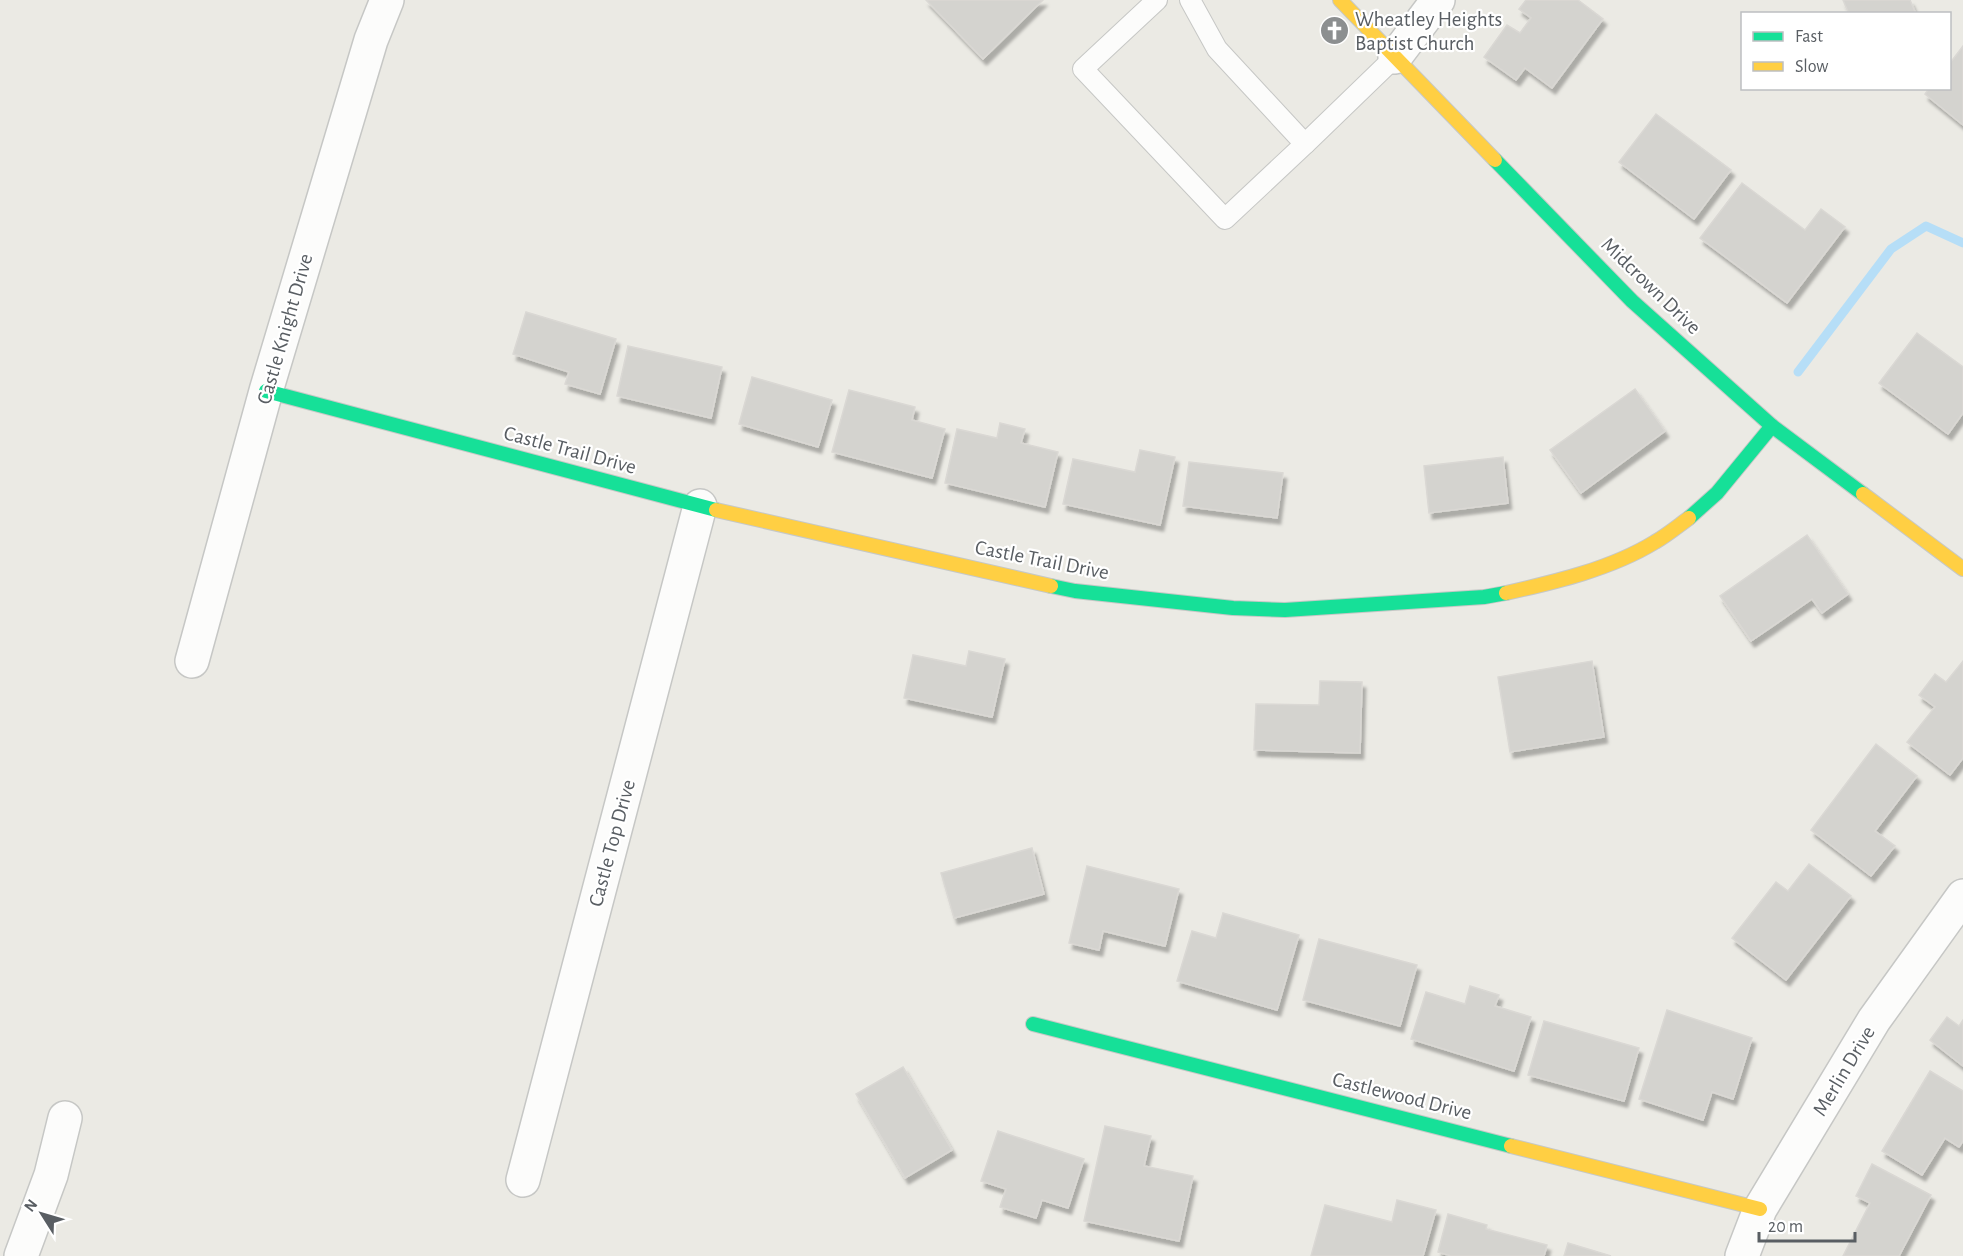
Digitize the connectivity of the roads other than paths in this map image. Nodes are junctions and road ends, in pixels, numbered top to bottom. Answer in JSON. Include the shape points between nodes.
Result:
{"nodes":[{"id":1,"x":387,"y":0,"type":"edge"},
{"id":2,"x":1157,"y":0,"type":"edge"},
{"id":3,"x":1190,"y":0,"type":"edge"},
{"id":4,"x":1340,"y":0,"type":"edge"},
{"id":5,"x":1438,"y":0,"type":"edge"},
{"id":6,"x":1395,"y":57,"type":"junction"},
{"id":7,"x":1305,"y":144,"type":"junction"},
{"id":8,"x":266,"y":391,"type":"junction"},
{"id":9,"x":1772,"y":426,"type":"junction"},
{"id":10,"x":700,"y":506,"type":"junction"},
{"id":11,"x":1963,"y":569,"type":"edge"},
{"id":12,"x":192,"y":661,"type":"dead end"},
{"id":13,"x":1963,"y":896,"type":"edge"},
{"id":14,"x":1033,"y":1024,"type":"dead end"},
{"id":15,"x":65,"y":1118,"type":"dead end"},
{"id":16,"x":523,"y":1180,"type":"dead end"},
{"id":17,"x":1760,"y":1209,"type":"junction"},
{"id":18,"x":21,"y":1256,"type":"edge"},
{"id":19,"x":1742,"y":1256,"type":"edge"}],
"edges":[{"from":1,"to":8,"type":"street","name":"Castle Knight Drive","via":[[371,40]]},
{"from":2,"to":7,"type":"lane","via":[[1083,69],[1225,219]]},
{"from":3,"to":7,"type":"lane","via":[[1217,49]]},
{"from":4,"to":6,"type":"street","name":"Midcrown Drive"},
{"from":5,"to":6,"type":"street"},
{"from":6,"to":7,"type":"lane"},
{"from":6,"to":9,"type":"street","name":"Midcrown Drive","via":[[1632,301]]},
{"from":8,"to":10,"type":"street","name":"Castle Trail Drive"},
{"from":8,"to":12,"type":"street","name":"Castle Knight Drive"},
{"from":9,"to":10,"type":"street","name":"Castle Trail Drive","via":[[1717,493],[1654,543],[1599,567],[1542,585],[1484,597],[1285,610],[1076,591]]},
{"from":9,"to":11,"type":"street","name":"Midcrown Drive"},
{"from":10,"to":16,"type":"street","name":"Castle Top Drive"},
{"from":13,"to":17,"type":"street","name":"Merlin Drive","via":[[1874,1020]]},
{"from":14,"to":17,"type":"street","name":"Castlewood Drive"},
{"from":15,"to":18,"type":"street","via":[[51,1175]]},
{"from":17,"to":19,"type":"street","name":"Merlin Drive"}]}
